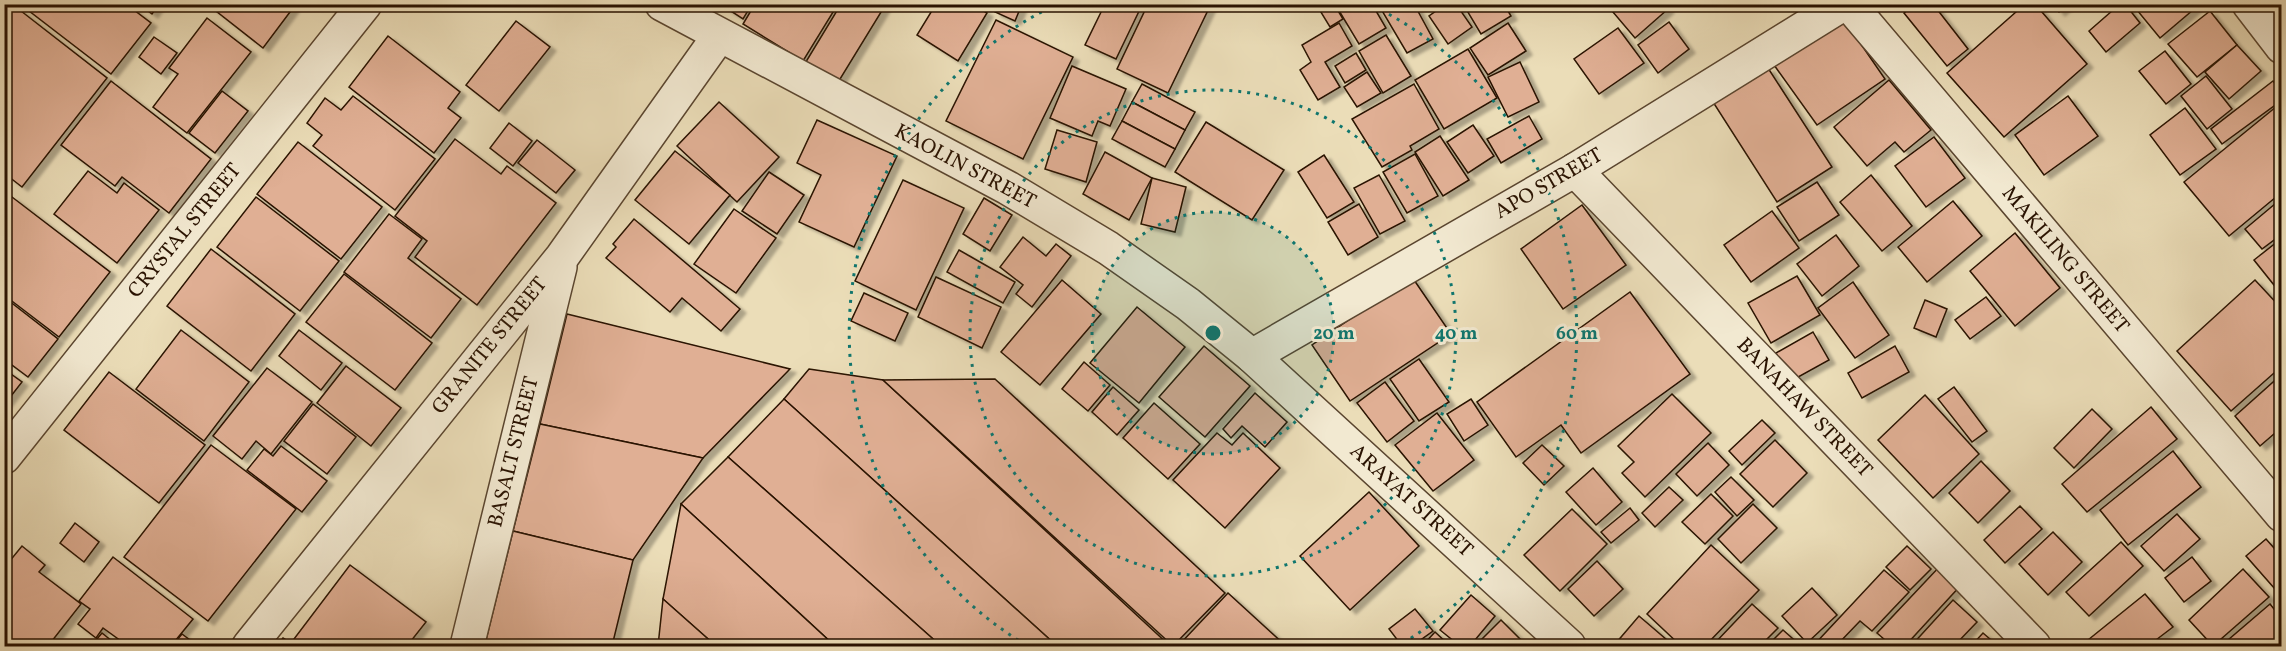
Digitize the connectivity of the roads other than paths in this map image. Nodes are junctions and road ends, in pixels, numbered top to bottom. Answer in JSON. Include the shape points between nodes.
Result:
{"nodes":[{"id":1,"x":365,"y":4,"type":"edge"},
{"id":2,"x":662,"y":4,"type":"edge"},
{"id":3,"x":1843,"y":4,"type":"edge"},
{"id":4,"x":1849,"y":4,"type":"edge"},
{"id":5,"x":2248,"y":4,"type":"edge"},
{"id":6,"x":719,"y":36,"type":"junction"},
{"id":7,"x":2282,"y":47,"type":"edge"},
{"id":8,"x":1575,"y":170,"type":"junction"},
{"id":9,"x":562,"y":257,"type":"junction"},
{"id":10,"x":1252,"y":356,"type":"junction"},
{"id":11,"x":4,"y":457,"type":"edge"},
{"id":12,"x":2282,"y":515,"type":"edge"},
{"id":13,"x":249,"y":646,"type":"edge"},
{"id":14,"x":467,"y":646,"type":"edge"},
{"id":15,"x":1569,"y":646,"type":"edge"},
{"id":16,"x":2034,"y":646,"type":"edge"}],
"edges":[{"from":1,"to":11,"type":"street","name":"CRYSTAL STREET"},
{"from":2,"to":6,"type":"street","name":"KAOLIN STREET"},
{"from":3,"to":8,"type":"street","name":"APO STREET"},
{"from":4,"to":12,"type":"street","name":"MAKILING STREET"},
{"from":5,"to":7,"type":"street"},
{"from":6,"to":9,"type":"street","name":"GRANITE STREET"},
{"from":6,"to":10,"type":"street","name":"KAOLIN STREET","via":[[1008,188],[1098,242],[1188,304]]},
{"from":8,"to":10,"type":"street","name":"APO STREET"},
{"from":8,"to":16,"type":"street","name":"BANAHAW STREET"},
{"from":9,"to":13,"type":"street","name":"GRANITE STREET"},
{"from":9,"to":14,"type":"street","name":"BASALT STREET"},
{"from":10,"to":15,"type":"street","name":"ARAYAT STREET"}]}
